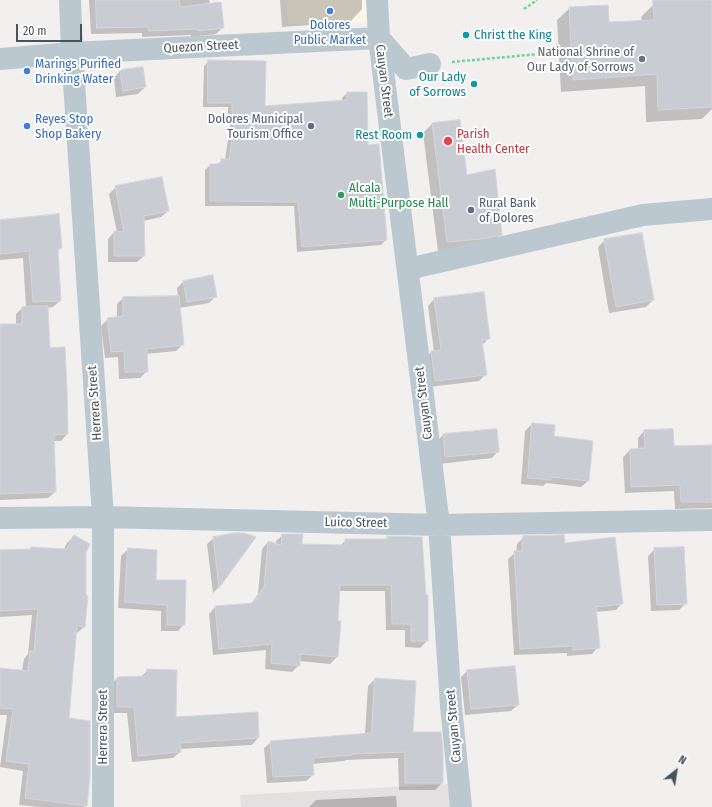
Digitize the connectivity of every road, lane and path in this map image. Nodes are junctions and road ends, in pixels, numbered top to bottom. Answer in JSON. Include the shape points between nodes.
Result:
{"nodes":[{"id":1,"x":70,"y":0,"type":"edge"},
{"id":2,"x":377,"y":0,"type":"edge"},
{"id":3,"x":538,"y":0,"type":"edge"},
{"id":4,"x":524,"y":8,"type":"dead end"},
{"id":5,"x":379,"y":38,"type":"junction"},
{"id":6,"x":72,"y":53,"type":"junction"},
{"id":7,"x":540,"y":54,"type":"dead end"},
{"id":8,"x":0,"y":59,"type":"edge"},
{"id":9,"x":430,"y":64,"type":"joint"},
{"id":10,"x":712,"y":209,"type":"edge"},
{"id":11,"x":408,"y":269,"type":"junction"},
{"id":12,"x":103,"y":517,"type":"junction"},
{"id":13,"x":0,"y":518,"type":"edge"},
{"id":14,"x":712,"y":520,"type":"edge"},
{"id":15,"x":439,"y":525,"type":"junction"},
{"id":16,"x":103,"y":807,"type":"edge"},
{"id":17,"x":461,"y":807,"type":"edge"}],
"edges":[{"from":1,"to":6,"type":"street","name":"Herrera Street"},
{"from":2,"to":5,"type":"street","name":"Cauyan Street"},
{"from":3,"to":4,"type":"path"},
{"from":5,"to":6,"type":"street","name":"Quezon Street"},
{"from":5,"to":9,"type":"street","via":[[406,69]]},
{"from":5,"to":11,"type":"street","name":"Cauyan Street"},
{"from":6,"to":8,"type":"street","name":"Quezon Street"},
{"from":6,"to":12,"type":"street","name":"Herrera Street"},
{"from":7,"to":9,"type":"path"},
{"from":10,"to":11,"type":"street","via":[[643,215]]},
{"from":11,"to":15,"type":"street","name":"Cauyan Street"},
{"from":12,"to":13,"type":"street","name":"Luico Street"},
{"from":12,"to":15,"type":"street","name":"Luico Street"},
{"from":12,"to":16,"type":"street","name":"Herrera Street"},
{"from":14,"to":15,"type":"street","name":"Luico Street"},
{"from":15,"to":17,"type":"street","name":"Cauyan Street","via":[[451,706]]}]}
